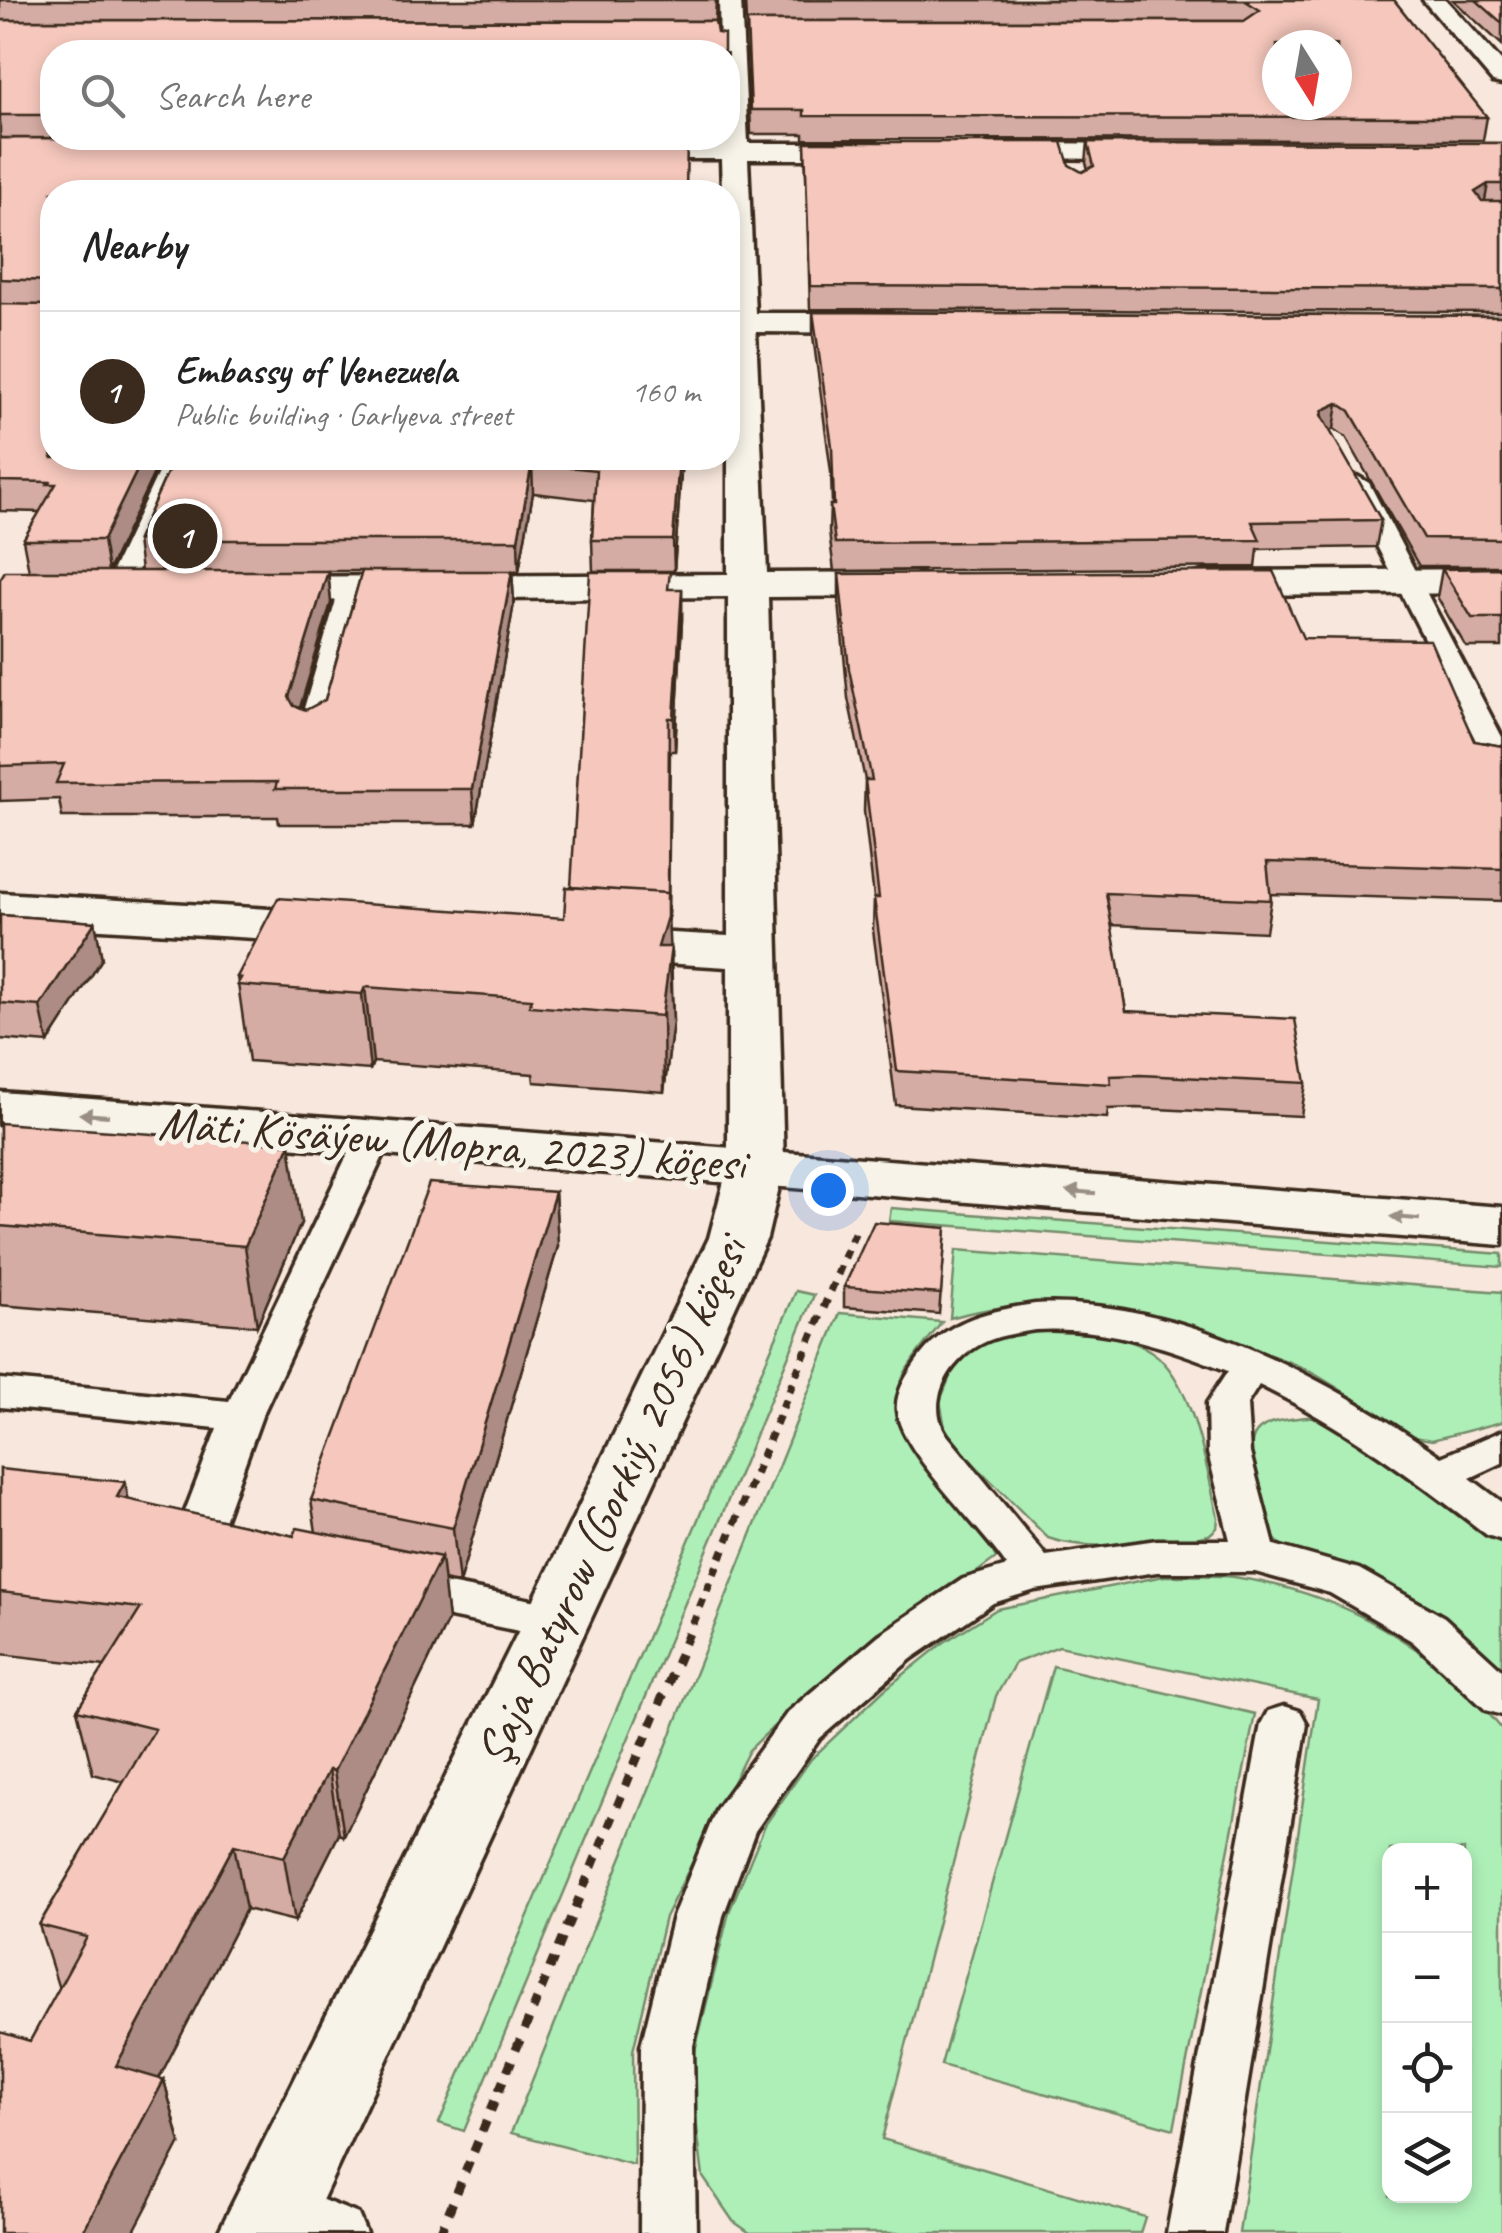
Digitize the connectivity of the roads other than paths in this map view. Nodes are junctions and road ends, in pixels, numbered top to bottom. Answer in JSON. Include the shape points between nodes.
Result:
{"nodes":[{"id":1,"x":1434,"y":0,"type":"edge"},
{"id":2,"x":1502,"y":77,"type":"edge"},
{"id":3,"x":596,"y":151,"type":"edge"},
{"id":4,"x":734,"y":151,"type":"junction"},
{"id":5,"x":912,"y":151,"type":"edge"},
{"id":6,"x":951,"y":151,"type":"edge"},
{"id":7,"x":1188,"y":152,"type":"edge"},
{"id":8,"x":734,"y":180,"type":"edge"},
{"id":9,"x":740,"y":322,"type":"edge"},
{"id":10,"x":914,"y":323,"type":"edge"},
{"id":11,"x":740,"y":444,"type":"edge"},
{"id":12,"x":1342,"y":455,"type":"edge"},
{"id":13,"x":171,"y":470,"type":"edge"},
{"id":14,"x":1502,"y":581,"type":"edge"},
{"id":15,"x":1410,"y":582,"type":"junction"},
{"id":16,"x":1176,"y":583,"type":"edge"},
{"id":17,"x":748,"y":584,"type":"junction"},
{"id":18,"x":942,"y":584,"type":"edge"},
{"id":19,"x":117,"y":588,"type":"edge"},
{"id":20,"x":215,"y":588,"type":"edge"},
{"id":21,"x":352,"y":590,"type":"junction"},
{"id":22,"x":311,"y":732,"type":"edge"},
{"id":23,"x":1502,"y":764,"type":"edge"},
{"id":24,"x":0,"y":908,"type":"edge"},
{"id":25,"x":378,"y":930,"type":"edge"},
{"id":26,"x":556,"y":941,"type":"edge"},
{"id":27,"x":755,"y":953,"type":"junction"},
{"id":28,"x":0,"y":1108,"type":"edge"},
{"id":29,"x":374,"y":1137,"type":"junction"},
{"id":30,"x":756,"y":1166,"type":"junction"},
{"id":31,"x":1502,"y":1226,"type":"edge"},
{"id":32,"x":1252,"y":1364,"type":"junction"},
{"id":33,"x":0,"y":1393,"type":"edge"},
{"id":34,"x":242,"y":1416,"type":"junction"},
{"id":35,"x":1502,"y":1446,"type":"edge"},
{"id":36,"x":1438,"y":1475,"type":"junction"},
{"id":37,"x":1502,"y":1524,"type":"edge"},
{"id":38,"x":1255,"y":1556,"type":"junction"},
{"id":39,"x":265,"y":1565,"type":"edge"},
{"id":40,"x":1036,"y":1574,"type":"junction"},
{"id":41,"x":362,"y":1584,"type":"edge"},
{"id":42,"x":558,"y":1622,"type":"junction"},
{"id":43,"x":1502,"y":1697,"type":"edge"},
{"id":44,"x":1284,"y":1724,"type":"dead end"},
{"id":45,"x":268,"y":2220,"type":"edge"},
{"id":46,"x":338,"y":2233,"type":"edge"},
{"id":47,"x":668,"y":2233,"type":"edge"},
{"id":48,"x":1195,"y":2233,"type":"edge"}],
"edges":[{"from":1,"to":2,"type":"street"},
{"from":3,"to":4,"type":"street"},
{"from":4,"to":5,"type":"street"},
{"from":4,"to":8,"type":"street","name":"Şaja Batyrow (Gorkiý, 2056) köçesi"},
{"from":6,"to":7,"type":"street","via":[[1073,159]]},
{"from":9,"to":10,"type":"street"},
{"from":11,"to":17,"type":"street","name":"Şaja Batyrow (Gorkiý, 2056) köçesi"},
{"from":12,"to":15,"type":"lane"},
{"from":13,"to":19,"type":"lane"},
{"from":14,"to":15,"type":"street"},
{"from":15,"to":16,"type":"street"},
{"from":15,"to":23,"type":"lane"},
{"from":17,"to":18,"type":"street"},
{"from":17,"to":21,"type":"street"},
{"from":17,"to":27,"type":"street","name":"Şaja Batyrow (Gorkiý, 2056) köçesi"},
{"from":20,"to":21,"type":"street"},
{"from":21,"to":22,"type":"lane"},
{"from":24,"to":25,"type":"street"},
{"from":26,"to":27,"type":"street"},
{"from":27,"to":30,"type":"street","name":"Şaja Batyrow (Gorkiý, 2056) köçesi"},
{"from":29,"to":28,"type":"street","name":"Mäti Kösäýew (Mopra, 2023) köçesi","one_way":true},
{"from":29,"to":30,"type":"street","name":"Mäti Kösäýew (Mopra, 2023) köçesi"},
{"from":29,"to":34,"type":"lane"},
{"from":31,"to":30,"type":"street","name":"Mäti Kösäýew (Mopra, 2023) köçesi","one_way":true},
{"from":30,"to":42,"type":"street","name":"Şaja Batyrow (Gorkiý, 2056) köçesi","via":[[738,1238]]},
{"from":32,"to":36,"type":"lane","via":[[1289,1379]]},
{"from":32,"to":38,"type":"lane","via":[[1227,1403],[1228,1453]]},
{"from":32,"to":40,"type":"lane","via":[[1131,1324],[1062,1315],[984,1326],[954,1342],[929,1370],[916,1406],[919,1422]]},
{"from":33,"to":34,"type":"lane"},
{"from":34,"to":39,"type":"lane","via":[[202,1522],[226,1557]]},
{"from":35,"to":36,"type":"lane"},
{"from":36,"to":37,"type":"lane"},
{"from":38,"to":40,"type":"lane","via":[[1157,1556]]},
{"from":38,"to":43,"type":"lane","via":[[1344,1581],[1428,1629]]},
{"from":40,"to":47,"type":"lane","via":[[978,1591],[895,1647],[804,1725],[734,1822],[698,1916],[667,2046]]},
{"from":41,"to":42,"type":"lane"},
{"from":42,"to":45,"type":"street","name":"Şaja Batyrow (Gorkiý, 2056) köçesi"},
{"from":44,"to":48,"type":"lane"},
{"from":45,"to":46,"type":"lane"}]}
